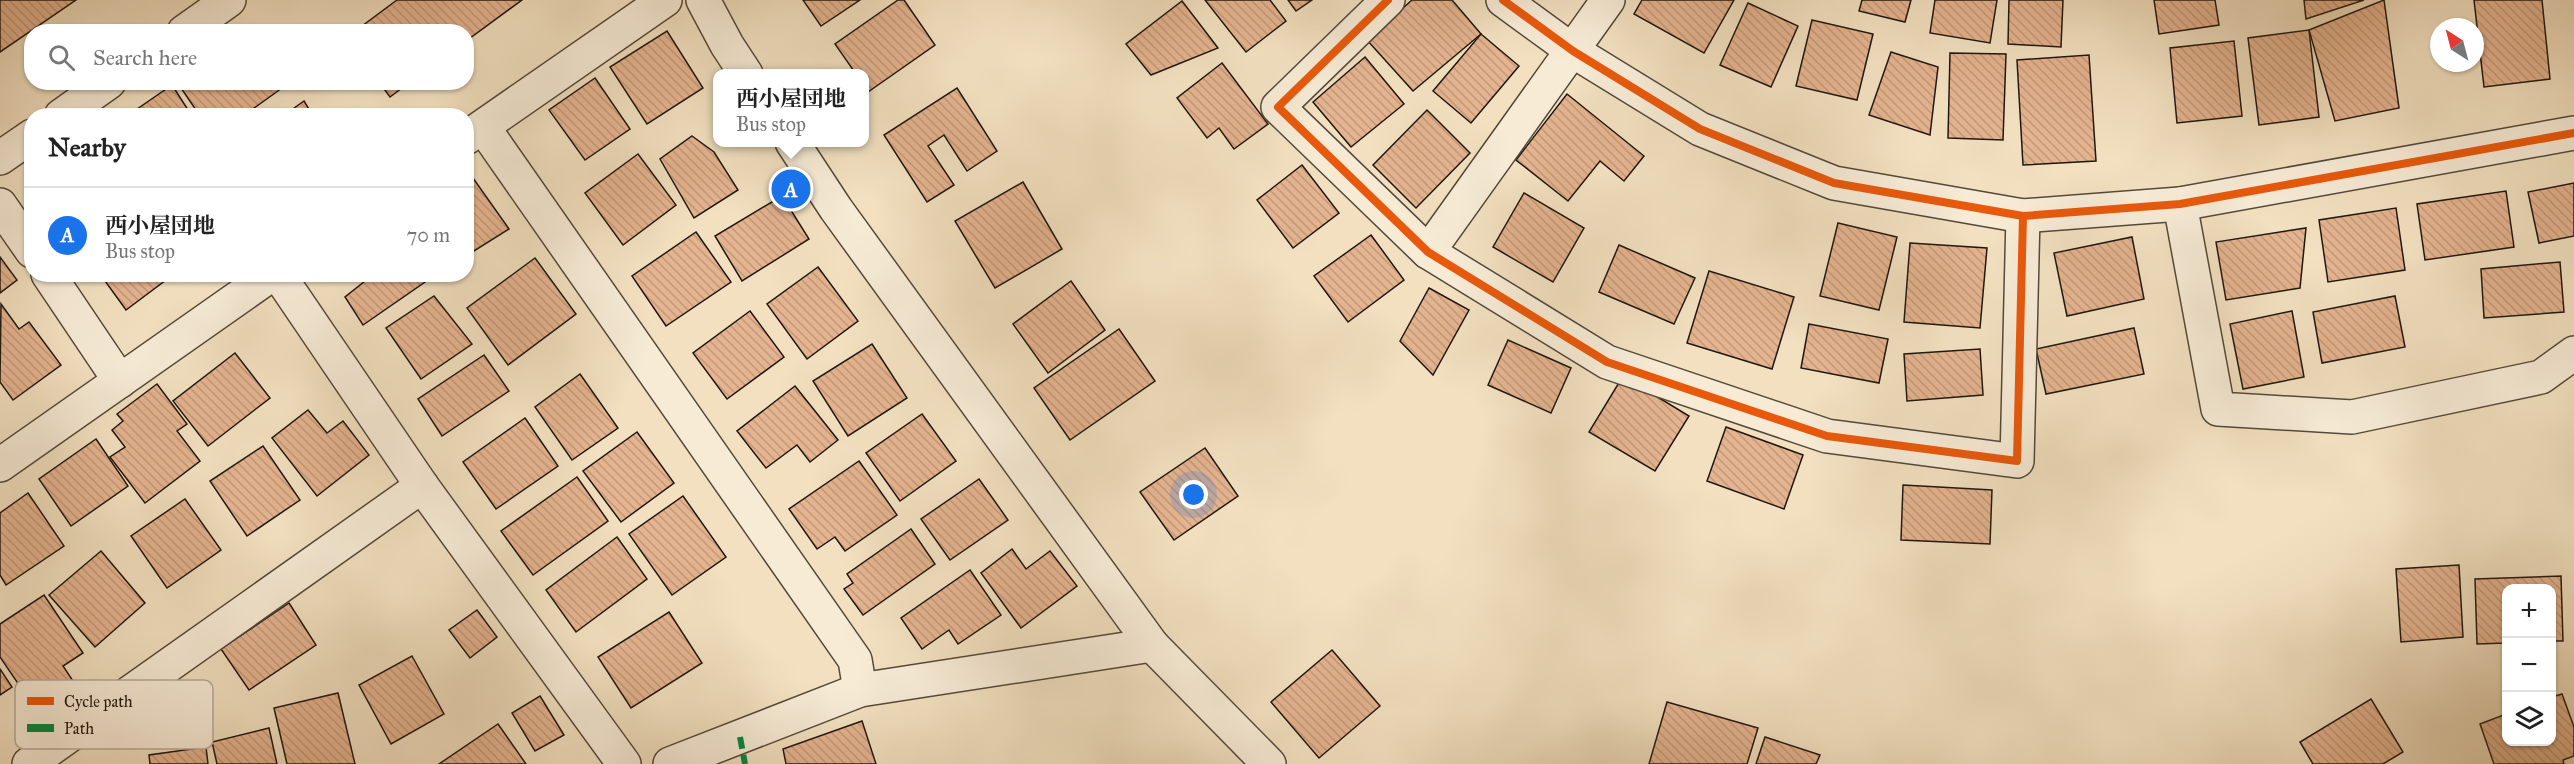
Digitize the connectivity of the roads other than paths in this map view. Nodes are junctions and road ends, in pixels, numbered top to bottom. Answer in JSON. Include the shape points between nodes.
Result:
{"nodes":[{"id":1,"x":230,"y":0,"type":"edge"},
{"id":2,"x":665,"y":0,"type":"edge"},
{"id":3,"x":703,"y":0,"type":"edge"},
{"id":4,"x":1388,"y":0,"type":"edge"},
{"id":5,"x":1503,"y":0,"type":"edge"},
{"id":6,"x":1608,"y":0,"type":"edge"},
{"id":7,"x":196,"y":24,"type":"edge"},
{"id":8,"x":1573,"y":51,"type":"junction"},
{"id":9,"x":743,"y":69,"type":"edge"},
{"id":10,"x":99,"y":90,"type":"edge"},
{"id":11,"x":73,"y":108,"type":"edge"},
{"id":12,"x":475,"y":133,"type":"edge"},
{"id":13,"x":2574,"y":133,"type":"edge"},
{"id":14,"x":24,"y":142,"type":"edge"},
{"id":15,"x":795,"y":147,"type":"edge"},
{"id":16,"x":0,"y":158,"type":"edge"},
{"id":17,"x":2180,"y":204,"type":"junction"},
{"id":18,"x":0,"y":205,"type":"edge"},
{"id":19,"x":2023,"y":216,"type":"junction"},
{"id":20,"x":24,"y":240,"type":"edge"},
{"id":21,"x":1428,"y":252,"type":"junction"},
{"id":22,"x":53,"y":282,"type":"edge"},
{"id":23,"x":261,"y":282,"type":"edge"},
{"id":24,"x":283,"y":282,"type":"edge"},
{"id":25,"x":2574,"y":353,"type":"edge"},
{"id":26,"x":120,"y":381,"type":"junction"},
{"id":27,"x":0,"y":465,"type":"edge"},
{"id":28,"x":422,"y":486,"type":"junction"},
{"id":29,"x":1152,"y":645,"type":"junction"},
{"id":30,"x":148,"y":680,"type":"edge"},
{"id":31,"x":860,"y":690,"type":"junction"},
{"id":32,"x":50,"y":749,"type":"edge"},
{"id":33,"x":29,"y":764,"type":"edge"},
{"id":34,"x":624,"y":764,"type":"edge"},
{"id":35,"x":670,"y":764,"type":"edge"},
{"id":36,"x":1269,"y":764,"type":"edge"}],
"edges":[{"from":1,"to":7,"type":"street"},
{"from":2,"to":12,"type":"street"},
{"from":3,"to":9,"type":"street"},
{"from":4,"to":21,"type":"street","via":[[1278,107]]},
{"from":5,"to":8,"type":"street"},
{"from":6,"to":8,"type":"street"},
{"from":8,"to":19,"type":"street","via":[[1700,129],[1834,183]]},
{"from":8,"to":21,"type":"street"},
{"from":10,"to":11,"type":"street"},
{"from":12,"to":31,"type":"street","via":[[855,660]]},
{"from":13,"to":17,"type":"street"},
{"from":14,"to":16,"type":"street"},
{"from":15,"to":29,"type":"street","via":[[836,209]]},
{"from":17,"to":19,"type":"street"},
{"from":17,"to":25,"type":"street","via":[[2218,409],[2352,417],[2541,377]]},
{"from":18,"to":20,"type":"street"},
{"from":19,"to":21,"type":"street","via":[[2017,461],[1827,436],[1607,362]]},
{"from":22,"to":26,"type":"street"},
{"from":23,"to":26,"type":"street"},
{"from":24,"to":28,"type":"street"},
{"from":26,"to":27,"type":"street"},
{"from":28,"to":30,"type":"street"},
{"from":28,"to":34,"type":"street"},
{"from":29,"to":31,"type":"street"},
{"from":29,"to":36,"type":"street"},
{"from":31,"to":35,"type":"street"},
{"from":32,"to":33,"type":"street"}]}
